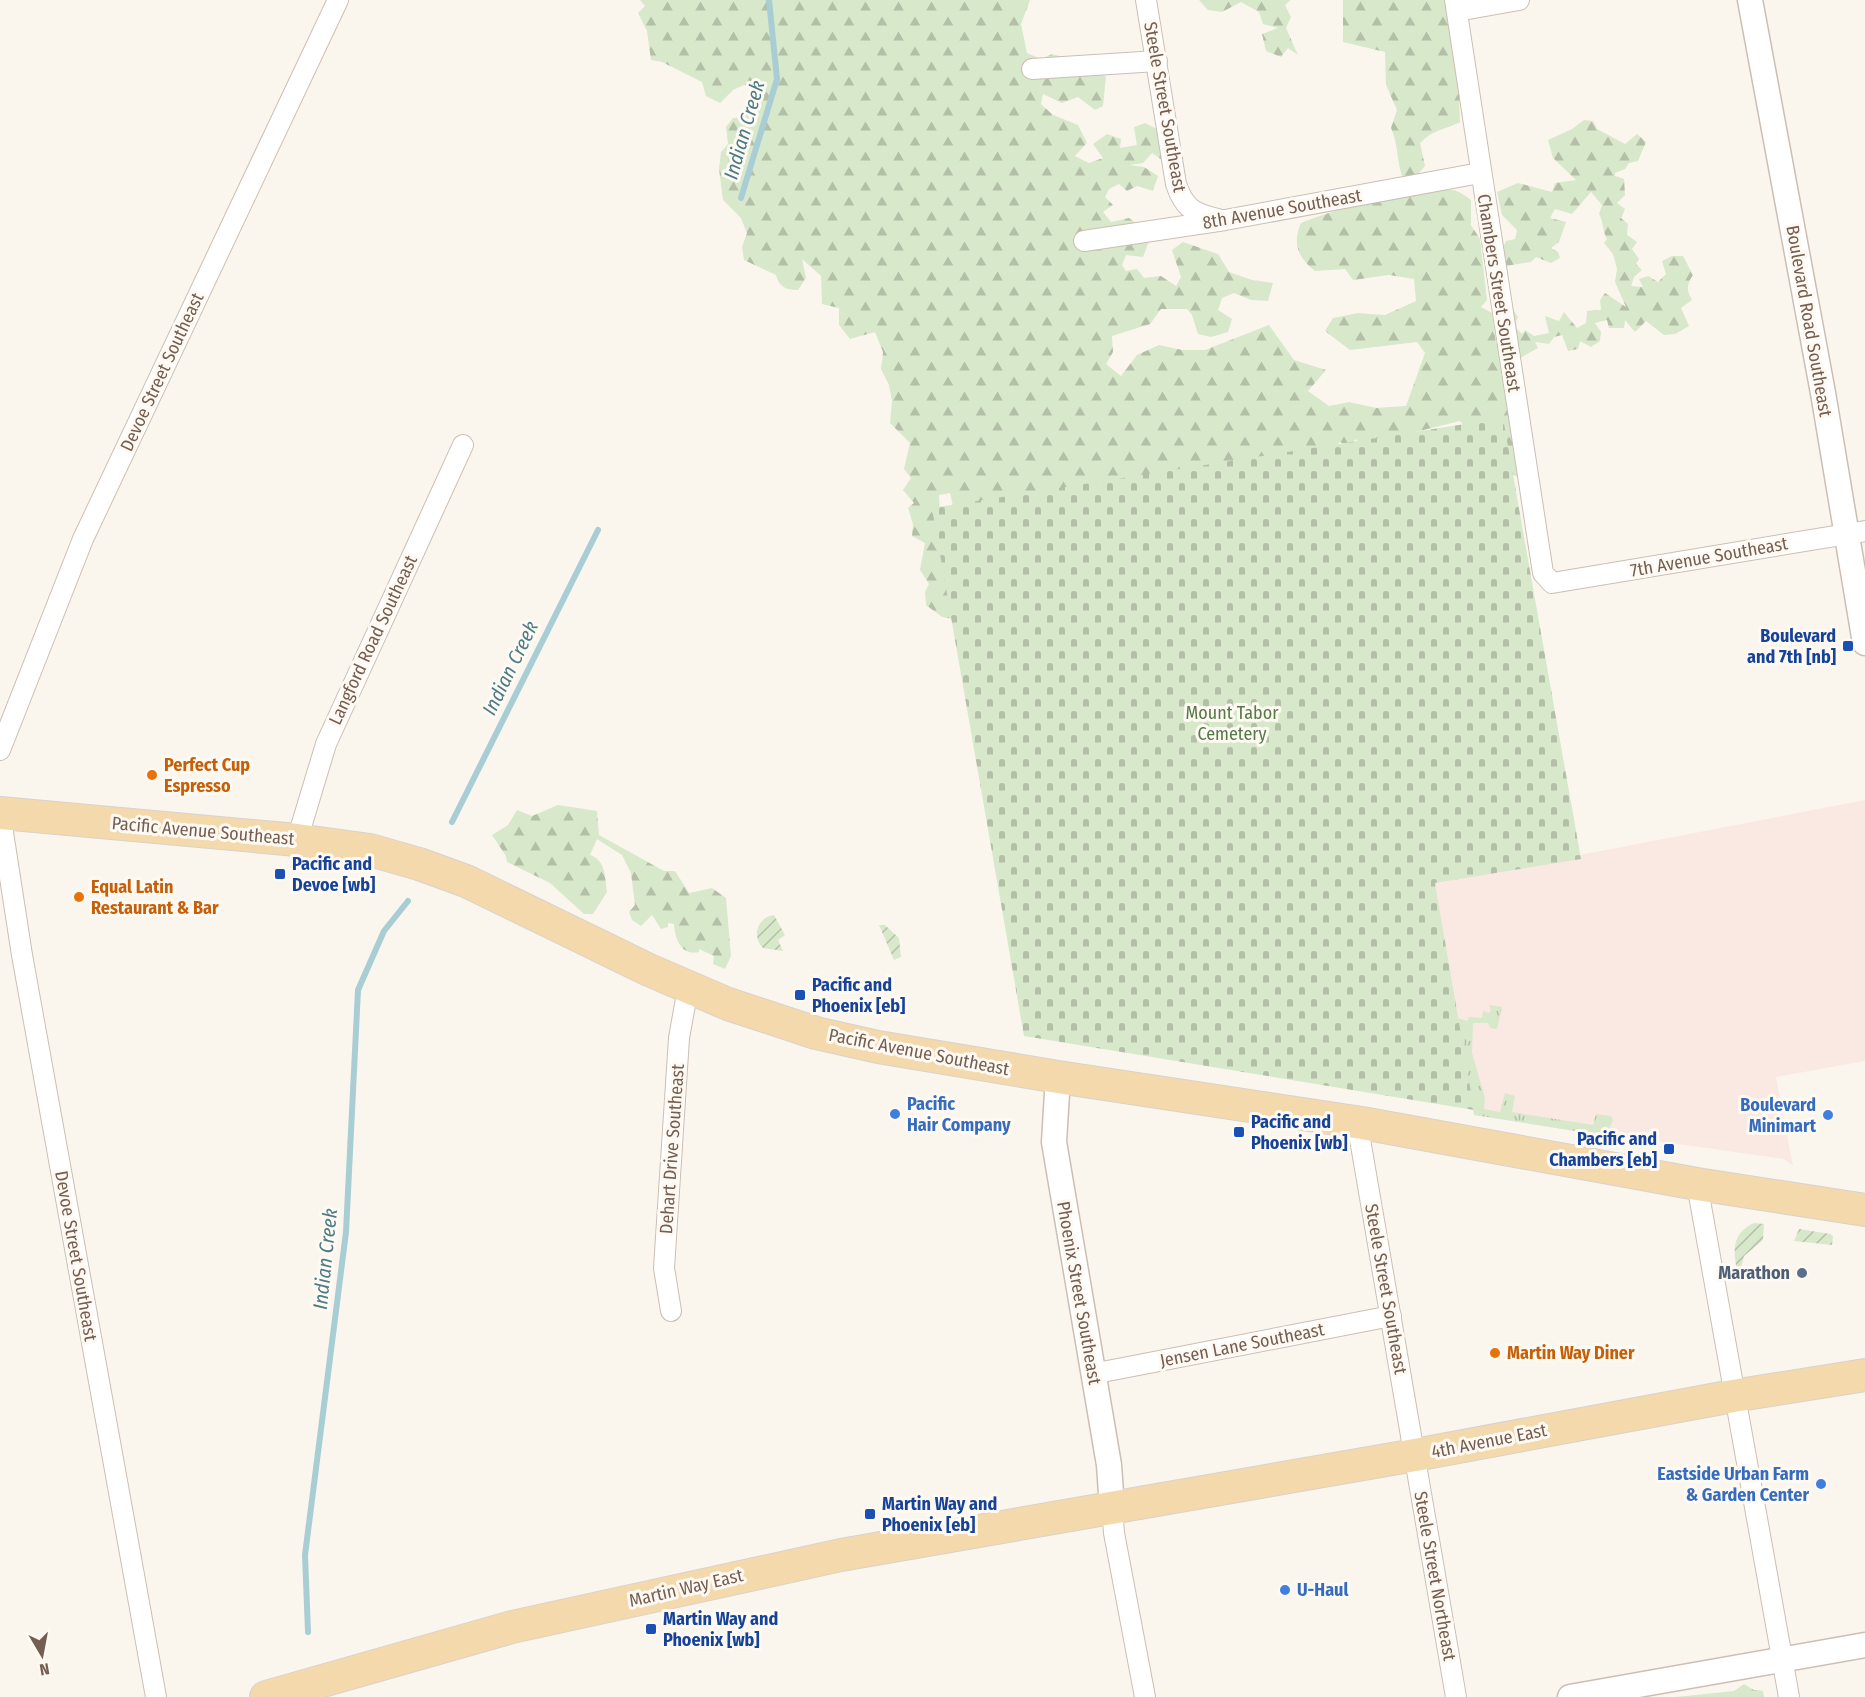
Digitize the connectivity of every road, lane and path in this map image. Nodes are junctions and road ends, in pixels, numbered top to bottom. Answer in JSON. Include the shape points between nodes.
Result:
{"nodes":[{"id":1,"x":338,"y":0,"type":"edge"},
{"id":2,"x":1146,"y":0,"type":"edge"},
{"id":3,"x":1519,"y":0,"type":"edge"},
{"id":4,"x":1750,"y":0,"type":"edge"},
{"id":5,"x":1456,"y":5,"type":"edge"},
{"id":6,"x":1157,"y":61,"type":"junction"},
{"id":7,"x":1032,"y":69,"type":"dead end"},
{"id":8,"x":1480,"y":173,"type":"junction"},
{"id":9,"x":1225,"y":220,"type":"junction"},
{"id":10,"x":1084,"y":241,"type":"dead end"},
{"id":11,"x":464,"y":446,"type":"dead end"},
{"id":12,"x":1856,"y":532,"type":"edge"},
{"id":13,"x":1865,"y":563,"type":"edge"},
{"id":14,"x":1552,"y":583,"type":"joint"},
{"id":15,"x":1855,"y":586,"type":"junction"},
{"id":16,"x":1865,"y":643,"type":"edge"},
{"id":17,"x":0,"y":750,"type":"edge"},
{"id":18,"x":0,"y":813,"type":"edge"},
{"id":19,"x":297,"y":840,"type":"junction"},
{"id":20,"x":688,"y":988,"type":"junction"},
{"id":21,"x":1058,"y":1077,"type":"junction"},
{"id":22,"x":1357,"y":1122,"type":"junction"},
{"id":23,"x":1697,"y":1184,"type":"junction"},
{"id":24,"x":1865,"y":1210,"type":"edge"},
{"id":25,"x":671,"y":1311,"type":"dead end"},
{"id":26,"x":1390,"y":1316,"type":"junction"},
{"id":27,"x":1092,"y":1374,"type":"junction"},
{"id":28,"x":1865,"y":1375,"type":"edge"},
{"id":29,"x":1733,"y":1396,"type":"junction"},
{"id":30,"x":1415,"y":1455,"type":"junction"},
{"id":31,"x":1112,"y":1508,"type":"junction"},
{"id":32,"x":1865,"y":1645,"type":"edge"},
{"id":33,"x":1783,"y":1660,"type":"junction"},
{"id":34,"x":156,"y":1697,"type":"edge"},
{"id":35,"x":266,"y":1697,"type":"edge"},
{"id":36,"x":1145,"y":1697,"type":"edge"},
{"id":37,"x":1456,"y":1697,"type":"edge"},
{"id":38,"x":1570,"y":1697,"type":"edge"},
{"id":39,"x":1789,"y":1697,"type":"edge"}],
"edges":[{"from":1,"to":17,"type":"street","name":"Devoe Street Southeast","via":[[83,538]]},
{"from":2,"to":6,"type":"street","name":"Steele Street Southeast"},
{"from":3,"to":5,"type":"street"},
{"from":4,"to":12,"type":"street","name":"Boulevard Road Southeast"},
{"from":5,"to":8,"type":"street","name":"Chambers Street Southeast"},
{"from":6,"to":7,"type":"street"},
{"from":6,"to":9,"type":"street","name":"Steele Street Southeast","via":[[1180,198],[1187,209],[1200,216]]},
{"from":8,"to":9,"type":"street","name":"8th Avenue Southeast"},
{"from":8,"to":14,"type":"street","name":"Chambers Street Southeast","via":[[1544,573]]},
{"from":9,"to":10,"type":"street","name":"8th Avenue Southeast"},
{"from":11,"to":19,"type":"street","name":"Langford Road Southeast","via":[[326,744]]},
{"from":12,"to":14,"type":"street","name":"7th Avenue Southeast"},
{"from":12,"to":15,"type":"street","name":"Boulevard Road Southeast"},
{"from":13,"to":15,"type":"street"},
{"from":15,"to":16,"type":"street","name":"Boulevard Road Southeast"},
{"from":18,"to":19,"type":"main road","name":"Pacific Avenue Southeast"},
{"from":18,"to":34,"type":"street","name":"Devoe Street Southeast","via":[[22,955]]},
{"from":19,"to":20,"type":"main road","name":"Pacific Avenue Southeast","via":[[370,850],[457,878]]},
{"from":20,"to":21,"type":"main road","name":"Pacific Avenue Southeast","via":[[834,1037]]},
{"from":20,"to":25,"type":"street","name":"Dehart Drive Southeast","via":[[679,1038],[664,1268]]},
{"from":21,"to":22,"type":"main road","name":"Pacific Avenue Southeast"},
{"from":21,"to":27,"type":"street","name":"Phoenix Street Southeast","via":[[1054,1142]]},
{"from":22,"to":23,"type":"main road","name":"Pacific Avenue Southeast"},
{"from":22,"to":26,"type":"street","name":"Steele Street Southeast"},
{"from":23,"to":24,"type":"main road","name":"Pacific Avenue Southeast"},
{"from":23,"to":29,"type":"street"},
{"from":26,"to":27,"type":"street","name":"Jensen Lane Southeast"},
{"from":26,"to":30,"type":"street","name":"Steele Street Southeast"},
{"from":27,"to":31,"type":"street","name":"Phoenix Street Southeast","via":[[1109,1465]]},
{"from":28,"to":29,"type":"main road","name":"4th Avenue East"},
{"from":29,"to":30,"type":"main road","name":"4th Avenue East"},
{"from":29,"to":33,"type":"street"},
{"from":30,"to":31,"type":"main road","name":"4th Avenue East"},
{"from":30,"to":37,"type":"street","name":"Steele Street Northeast"},
{"from":31,"to":35,"type":"main road","name":"Martin Way East","via":[[841,1555],[702,1584],[512,1627]]},
{"from":31,"to":36,"type":"street"},
{"from":32,"to":33,"type":"street"},
{"from":33,"to":38,"type":"street"},
{"from":33,"to":39,"type":"street"}]}
